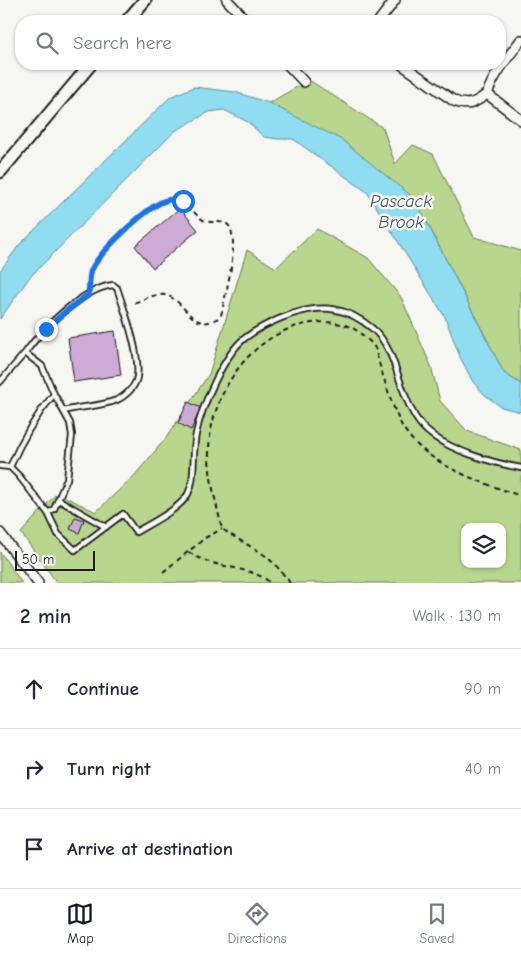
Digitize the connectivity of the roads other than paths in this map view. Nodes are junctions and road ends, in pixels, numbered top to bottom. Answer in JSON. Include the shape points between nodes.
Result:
{"nodes":[{"id":1,"x":145,"y":0,"type":"edge"},
{"id":2,"x":227,"y":0,"type":"edge"},
{"id":3,"x":395,"y":0,"type":"edge"},
{"id":4,"x":132,"y":15,"type":"edge"},
{"id":5,"x":241,"y":15,"type":"edge"},
{"id":6,"x":384,"y":15,"type":"edge"},
{"id":7,"x":521,"y":40,"type":"edge"},
{"id":8,"x":506,"y":60,"type":"edge"},
{"id":9,"x":86,"y":70,"type":"edge"},
{"id":10,"x":293,"y":70,"type":"edge"},
{"id":11,"x":410,"y":70,"type":"edge"},
{"id":12,"x":498,"y":70,"type":"edge"},
{"id":13,"x":304,"y":82,"type":"dead end"},
{"id":14,"x":487,"y":94,"type":"junction"},
{"id":15,"x":521,"y":120,"type":"edge"},
{"id":16,"x":0,"y":172,"type":"edge"},
{"id":17,"x":25,"y":353,"type":"junction"},
{"id":18,"x":0,"y":382,"type":"edge"},
{"id":19,"x":54,"y":394,"type":"junction"},
{"id":20,"x":64,"y":411,"type":"junction"},
{"id":21,"x":0,"y":466,"type":"edge"},
{"id":22,"x":10,"y":468,"type":"junction"},
{"id":23,"x":521,"y":468,"type":"edge"},
{"id":24,"x":59,"y":500,"type":"junction"},
{"id":25,"x":48,"y":513,"type":"junction"},
{"id":26,"x":106,"y":527,"type":"junction"},
{"id":27,"x":0,"y":533,"type":"edge"},
{"id":28,"x":38,"y":583,"type":"edge"}],
"edges":[{"from":1,"to":4,"type":"street"},
{"from":2,"to":5,"type":"street"},
{"from":3,"to":6,"type":"street"},
{"from":7,"to":8,"type":"street"},
{"from":9,"to":16,"type":"street"},
{"from":10,"to":13,"type":"street"},
{"from":11,"to":14,"type":"street","via":[[462,104],[472,104]]},
{"from":12,"to":14,"type":"street"},
{"from":14,"to":15,"type":"street"},
{"from":17,"to":18,"type":"lane"},
{"from":17,"to":19,"type":"lane","via":[[42,366]]},
{"from":17,"to":20,"type":"lane","via":[[46,329],[89,294],[113,284],[117,288],[134,343],[136,381],[118,399]]},
{"from":19,"to":20,"type":"lane"},
{"from":19,"to":22,"type":"lane","via":[[29,428]]},
{"from":20,"to":24,"type":"lane","via":[[72,435],[67,479]]},
{"from":21,"to":22,"type":"lane"},
{"from":22,"to":25,"type":"lane"},
{"from":23,"to":26,"type":"lane","via":[[495,463],[445,443],[426,431],[414,414],[381,336],[359,317],[332,308],[306,309],[274,320],[244,339],[230,355],[214,382],[201,415],[196,434],[192,484],[187,496],[136,532],[123,514]]},
{"from":24,"to":25,"type":"lane"},
{"from":24,"to":26,"type":"lane"},
{"from":25,"to":26,"type":"lane","via":[[58,534],[74,550]]},
{"from":27,"to":28,"type":"street"}]}
